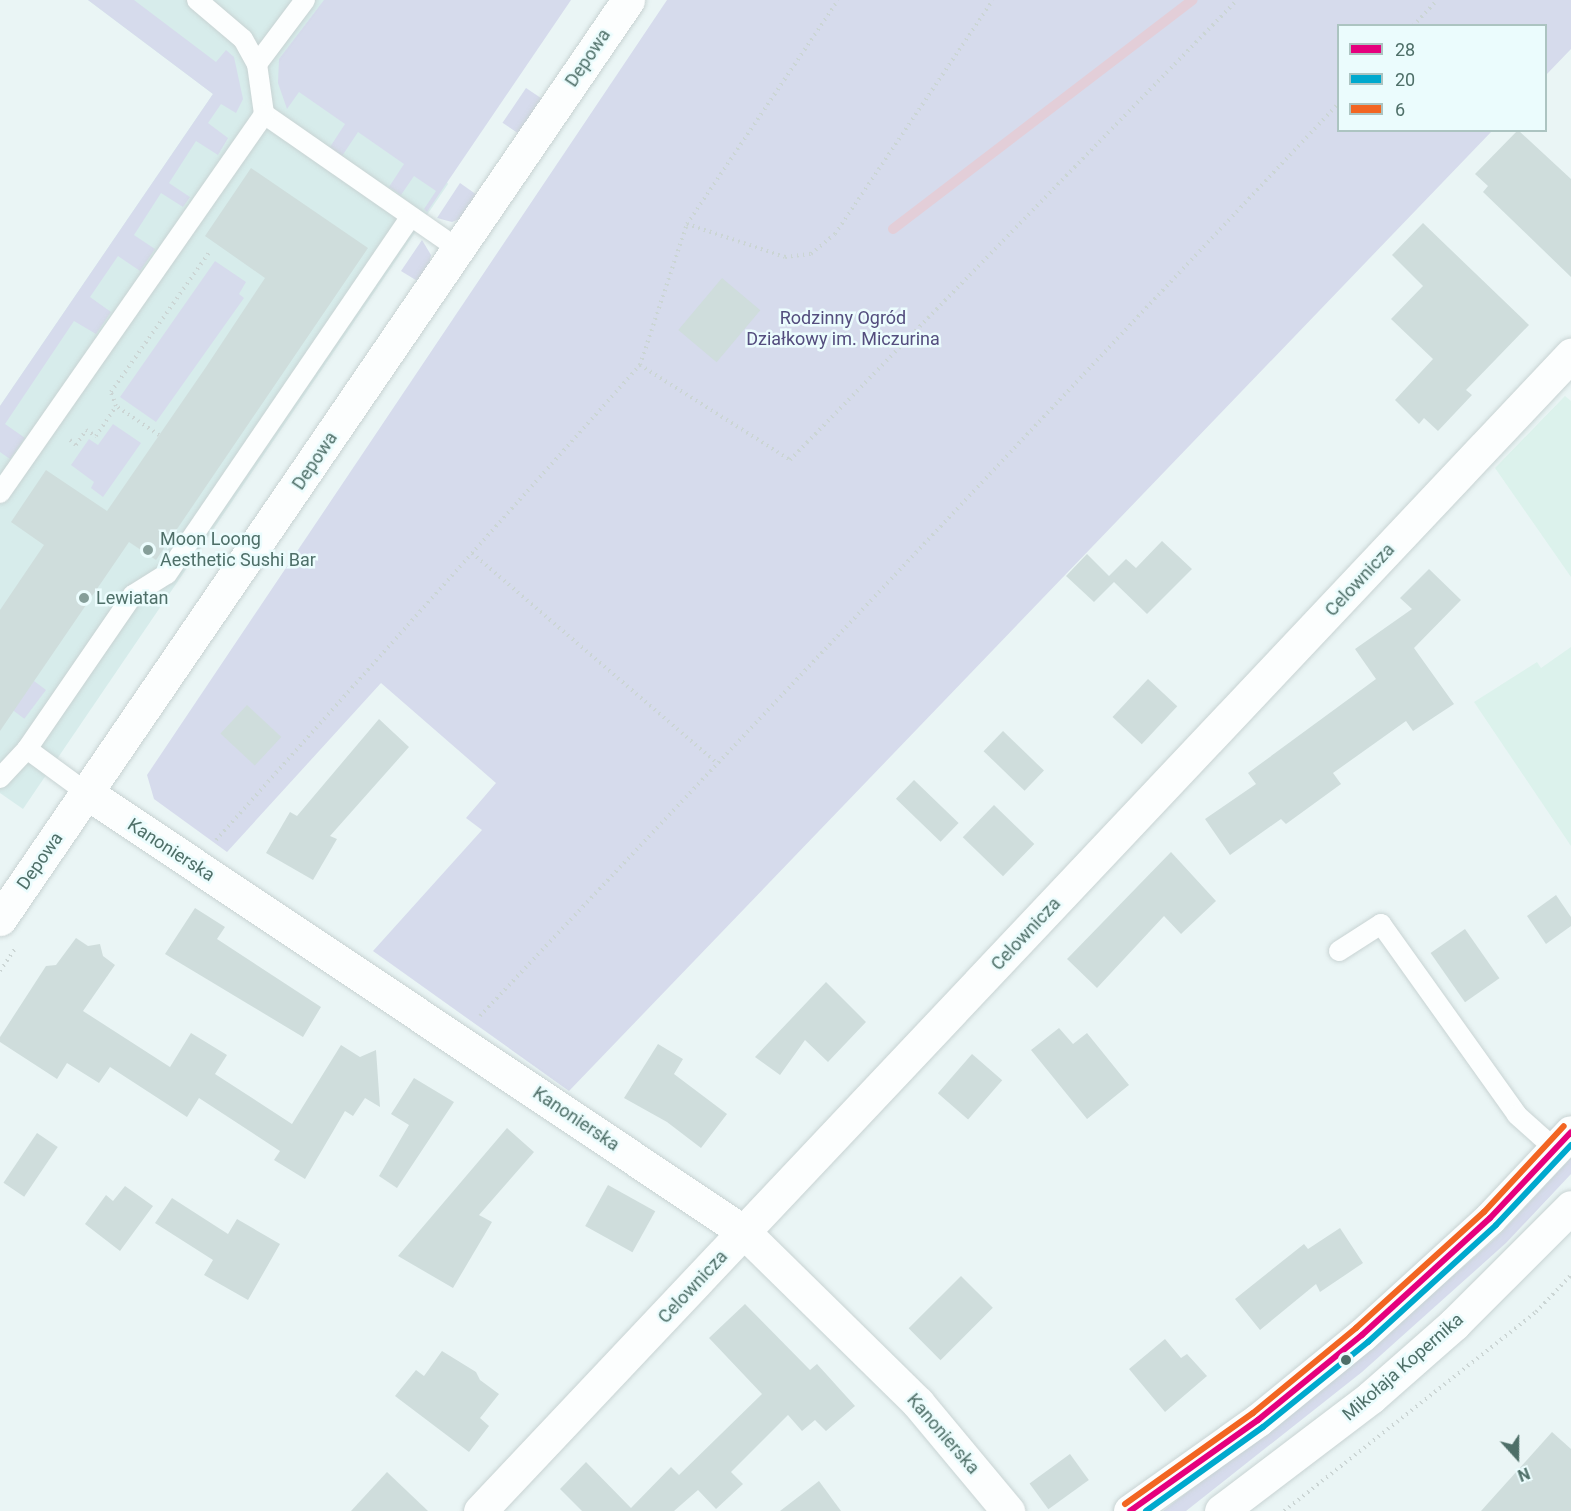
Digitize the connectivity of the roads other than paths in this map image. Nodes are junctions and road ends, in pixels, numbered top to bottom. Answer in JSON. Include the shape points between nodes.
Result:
{"nodes":[{"id":1,"x":197,"y":0,"type":"edge"},
{"id":2,"x":305,"y":0,"type":"edge"},
{"id":3,"x":627,"y":0,"type":"edge"},
{"id":4,"x":257,"y":64,"type":"junction"},
{"id":5,"x":264,"y":114,"type":"junction"},
{"id":6,"x":410,"y":218,"type":"junction"},
{"id":7,"x":460,"y":250,"type":"junction"},
{"id":8,"x":1571,"y":355,"type":"edge"},
{"id":9,"x":0,"y":493,"type":"edge"},
{"id":10,"x":27,"y":749,"type":"junction"},
{"id":11,"x":0,"y":778,"type":"edge"},
{"id":12,"x":87,"y":793,"type":"junction"},
{"id":13,"x":0,"y":919,"type":"edge"},
{"id":14,"x":1339,"y":951,"type":"dead end"},
{"id":15,"x":1563,"y":1141,"type":"edge"},
{"id":16,"x":1571,"y":1207,"type":"edge"},
{"id":17,"x":744,"y":1232,"type":"junction"},
{"id":18,"x":480,"y":1511,"type":"edge"},
{"id":19,"x":1008,"y":1511,"type":"edge"},
{"id":20,"x":1130,"y":1511,"type":"edge"},
{"id":21,"x":1221,"y":1511,"type":"edge"}],
"edges":[{"from":1,"to":4,"type":"lane","via":[[243,39]]},
{"from":2,"to":4,"type":"lane"},
{"from":3,"to":7,"type":"street","name":"Depowa"},
{"from":4,"to":5,"type":"lane"},
{"from":5,"to":6,"type":"lane"},
{"from":5,"to":9,"type":"lane"},
{"from":6,"to":7,"type":"lane"},
{"from":6,"to":10,"type":"lane","via":[[167,574],[133,595]]},
{"from":7,"to":12,"type":"street","name":"Depowa"},
{"from":8,"to":17,"type":"street","name":"Celownicza"},
{"from":10,"to":11,"type":"lane"},
{"from":10,"to":12,"type":"lane"},
{"from":12,"to":13,"type":"street","name":"Depowa"},
{"from":12,"to":17,"type":"street","name":"Kanonierska"},
{"from":14,"to":15,"type":"lane","via":[[1381,924],[1517,1115]]},
{"from":15,"to":20,"type":"street","via":[[1491,1218],[1362,1335],[1258,1420]]},
{"from":16,"to":21,"type":"street","name":"Mikołaja Kopernika","via":[[1454,1324],[1371,1397]]},
{"from":17,"to":18,"type":"street","name":"Celownicza"},
{"from":17,"to":19,"type":"street","name":"Kanonierska","via":[[918,1403]]}]}
